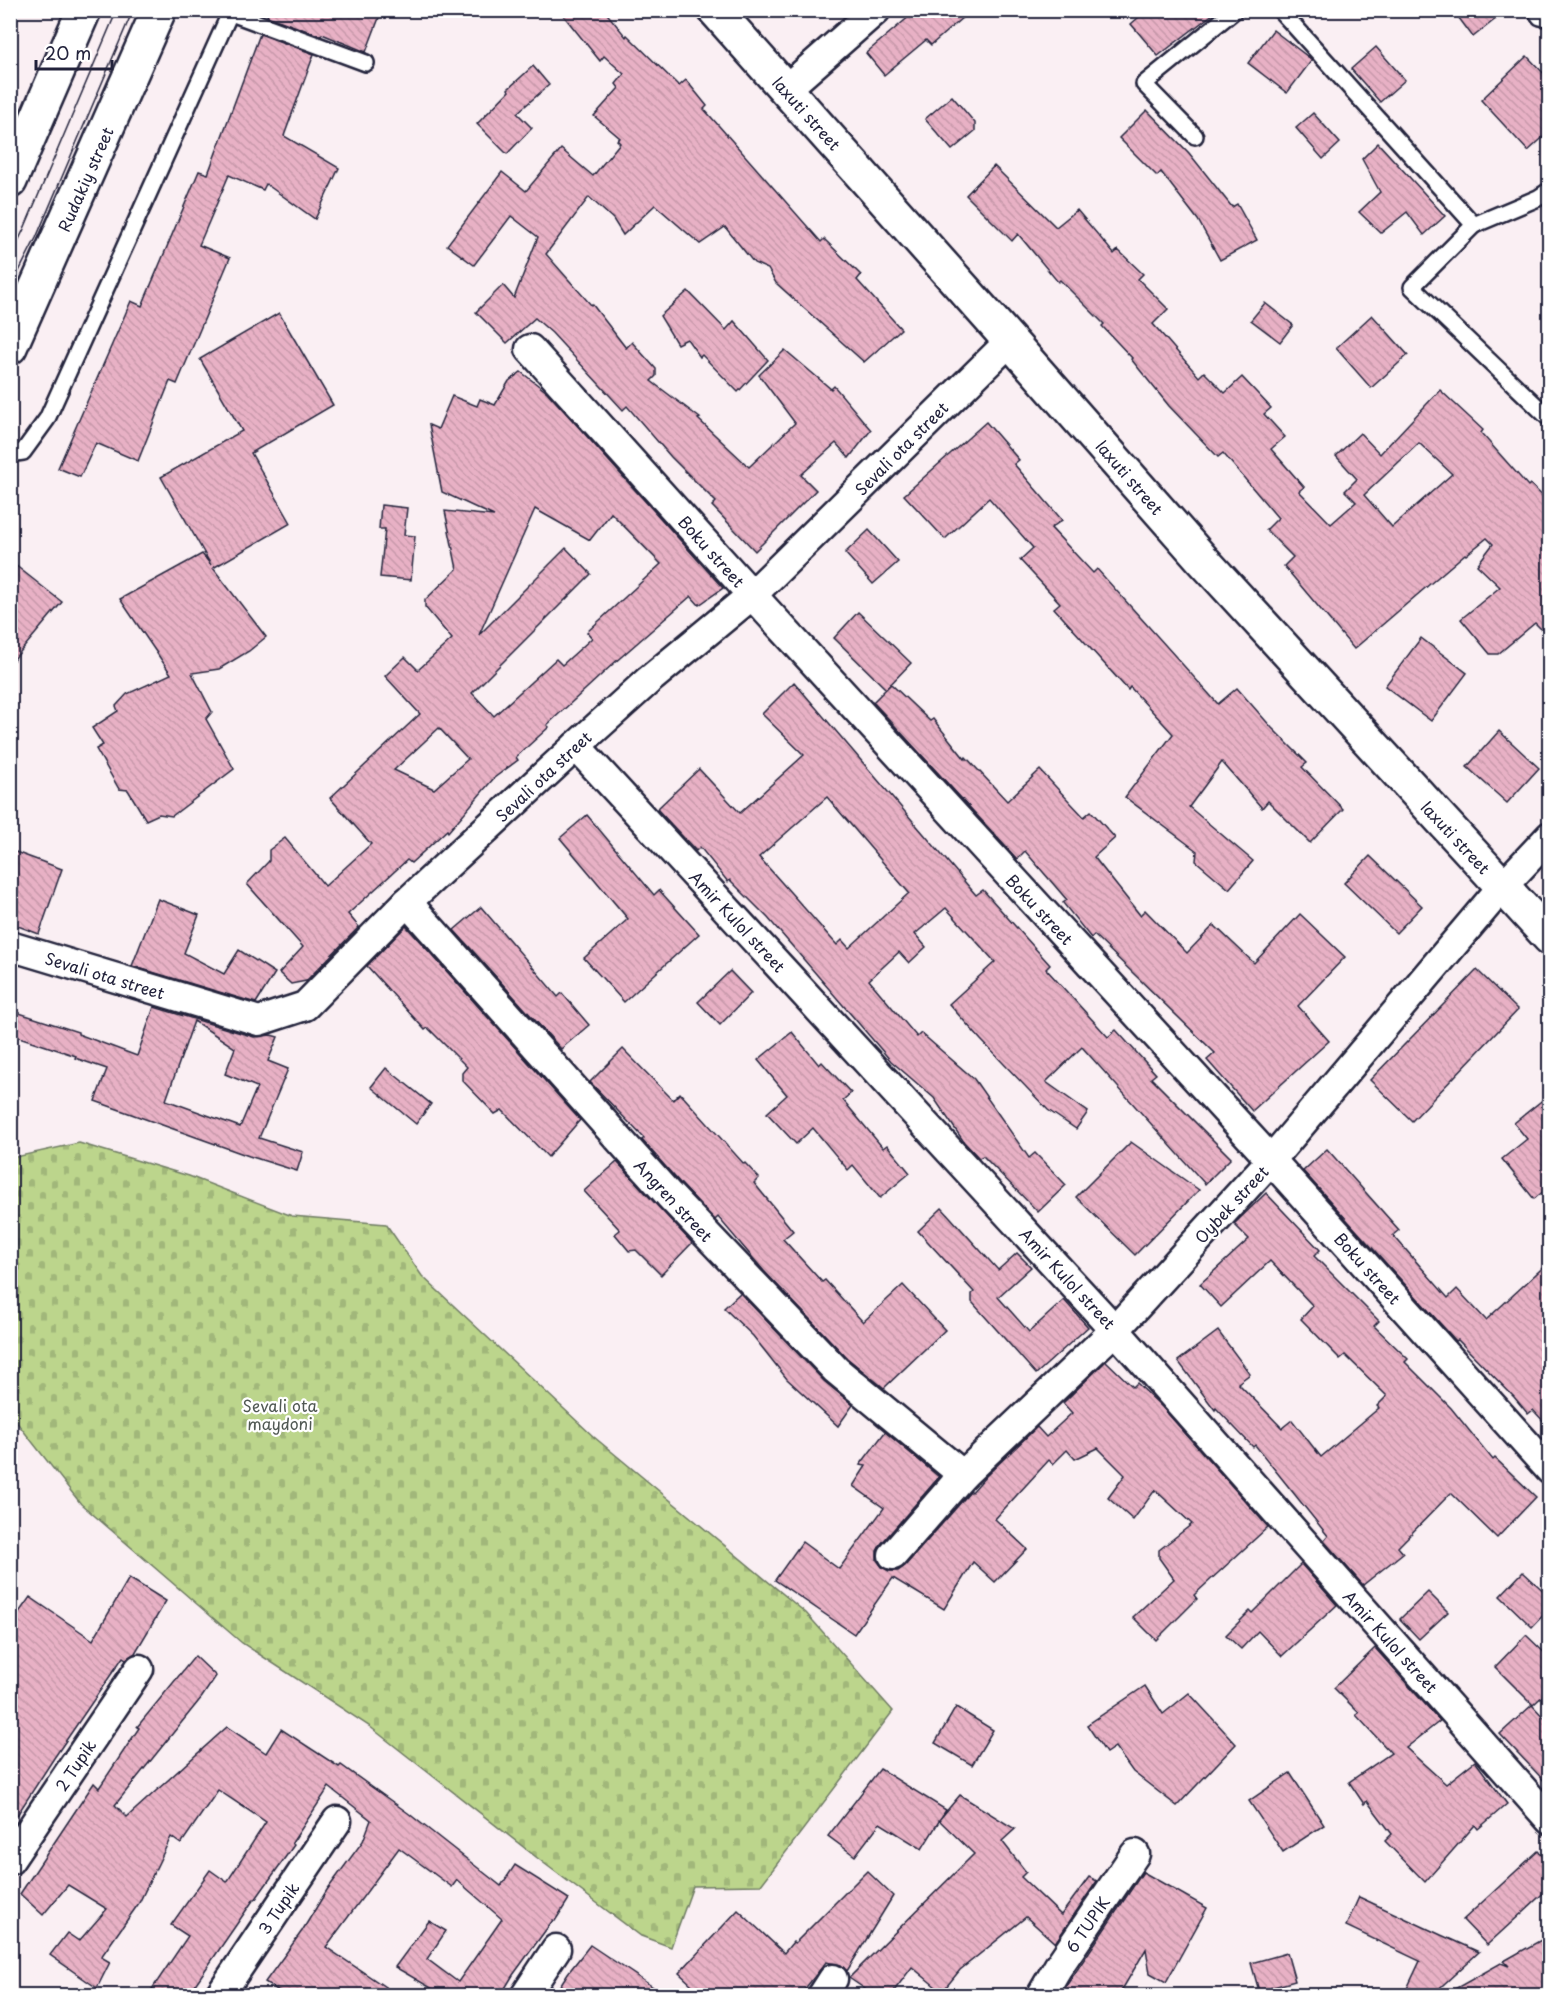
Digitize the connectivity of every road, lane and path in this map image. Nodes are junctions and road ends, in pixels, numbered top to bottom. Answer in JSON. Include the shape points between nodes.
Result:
{"nodes":[{"id":1,"x":84,"y":10,"type":"edge"},
{"id":2,"x":159,"y":10,"type":"edge"},
{"id":3,"x":715,"y":10,"type":"edge"},
{"id":4,"x":876,"y":10,"type":"edge"},
{"id":5,"x":1235,"y":10,"type":"edge"},
{"id":6,"x":1280,"y":10,"type":"edge"},
{"id":7,"x":1535,"y":10,"type":"edge"},
{"id":8,"x":226,"y":12,"type":"edge"},
{"id":9,"x":1550,"y":19,"type":"edge"},
{"id":10,"x":366,"y":63,"type":"dead end"},
{"id":11,"x":786,"y":89,"type":"junction"},
{"id":12,"x":1195,"y":136,"type":"dead end"},
{"id":13,"x":13,"y":172,"type":"edge"},
{"id":14,"x":1550,"y":190,"type":"edge"},
{"id":15,"x":1474,"y":225,"type":"junction"},
{"id":16,"x":1010,"y":341,"type":"junction"},
{"id":17,"x":10,"y":347,"type":"edge"},
{"id":18,"x":530,"y":349,"type":"dead end"},
{"id":19,"x":1550,"y":419,"type":"edge"},
{"id":20,"x":10,"y":454,"type":"edge"},
{"id":21,"x":752,"y":595,"type":"junction"},
{"id":22,"x":576,"y":746,"type":"junction"},
{"id":23,"x":1550,"y":836,"type":"edge"},
{"id":24,"x":1502,"y":887,"type":"junction"},
{"id":25,"x":407,"y":902,"type":"junction"},
{"id":26,"x":1550,"y":938,"type":"edge"},
{"id":27,"x":10,"y":946,"type":"edge"},
{"id":28,"x":1271,"y":1160,"type":"junction"},
{"id":29,"x":1115,"y":1329,"type":"junction"},
{"id":30,"x":1550,"y":1470,"type":"edge"},
{"id":31,"x":963,"y":1475,"type":"junction"},
{"id":32,"x":893,"y":1555,"type":"dead end"},
{"id":33,"x":139,"y":1669,"type":"dead end"},
{"id":34,"x":1550,"y":1820,"type":"edge"},
{"id":35,"x":338,"y":1821,"type":"dead end"},
{"id":36,"x":1135,"y":1854,"type":"dead end"},
{"id":37,"x":10,"y":1860,"type":"edge"},
{"id":38,"x":556,"y":1949,"type":"dead end"},
{"id":39,"x":219,"y":1995,"type":"edge"},
{"id":40,"x":525,"y":1995,"type":"edge"},
{"id":41,"x":1041,"y":1995,"type":"edge"}],
"edges":[{"from":1,"to":13,"type":"street"},
{"from":2,"to":17,"type":"street","name":"Rudakiy street"},
{"from":3,"to":11,"type":"street","name":"laxuti street"},
{"from":4,"to":11,"type":"street"},
{"from":5,"to":12,"type":"lane","via":[[1144,84]]},
{"from":6,"to":15,"type":"lane"},
{"from":7,"to":9,"type":"lane","via":[[1540,17]]},
{"from":8,"to":10,"type":"lane"},
{"from":8,"to":20,"type":"lane","via":[[47,419],[23,452]]},
{"from":11,"to":16,"type":"street","name":"laxuti street"},
{"from":14,"to":15,"type":"lane"},
{"from":15,"to":19,"type":"lane","via":[[1412,287]]},
{"from":16,"to":21,"type":"street","name":"Sevali ota street"},
{"from":16,"to":24,"type":"street","name":"laxuti street","via":[[1202,559]]},
{"from":18,"to":21,"type":"street","name":"Boku street"},
{"from":21,"to":22,"type":"street","name":"Sevali ota street"},
{"from":21,"to":28,"type":"street","name":"Boku street"},
{"from":22,"to":25,"type":"street","name":"Sevali ota street"},
{"from":22,"to":29,"type":"street","name":"Amir Kulol street"},
{"from":23,"to":24,"type":"street","name":"Oybek street"},
{"from":24,"to":26,"type":"street","name":"laxuti street"},
{"from":24,"to":28,"type":"street","name":"Oybek street"},
{"from":25,"to":27,"type":"street","name":"Sevali ota street","via":[[305,1006],[259,1021]]},
{"from":25,"to":31,"type":"street","name":"Angren street","via":[[669,1195],[837,1370]]},
{"from":28,"to":29,"type":"street","name":"Oybek street"},
{"from":28,"to":30,"type":"street","name":"Boku street"},
{"from":29,"to":31,"type":"street","name":"Oybek street"},
{"from":29,"to":34,"type":"street","name":"Amir Kulol street"},
{"from":31,"to":32,"type":"street","name":"Oybek street"},
{"from":33,"to":37,"type":"street","name":"2 Tupik"},
{"from":35,"to":39,"type":"street","name":"3 Tupik"},
{"from":36,"to":41,"type":"street","name":"6 TUPIK"},
{"from":38,"to":40,"type":"street"}]}
